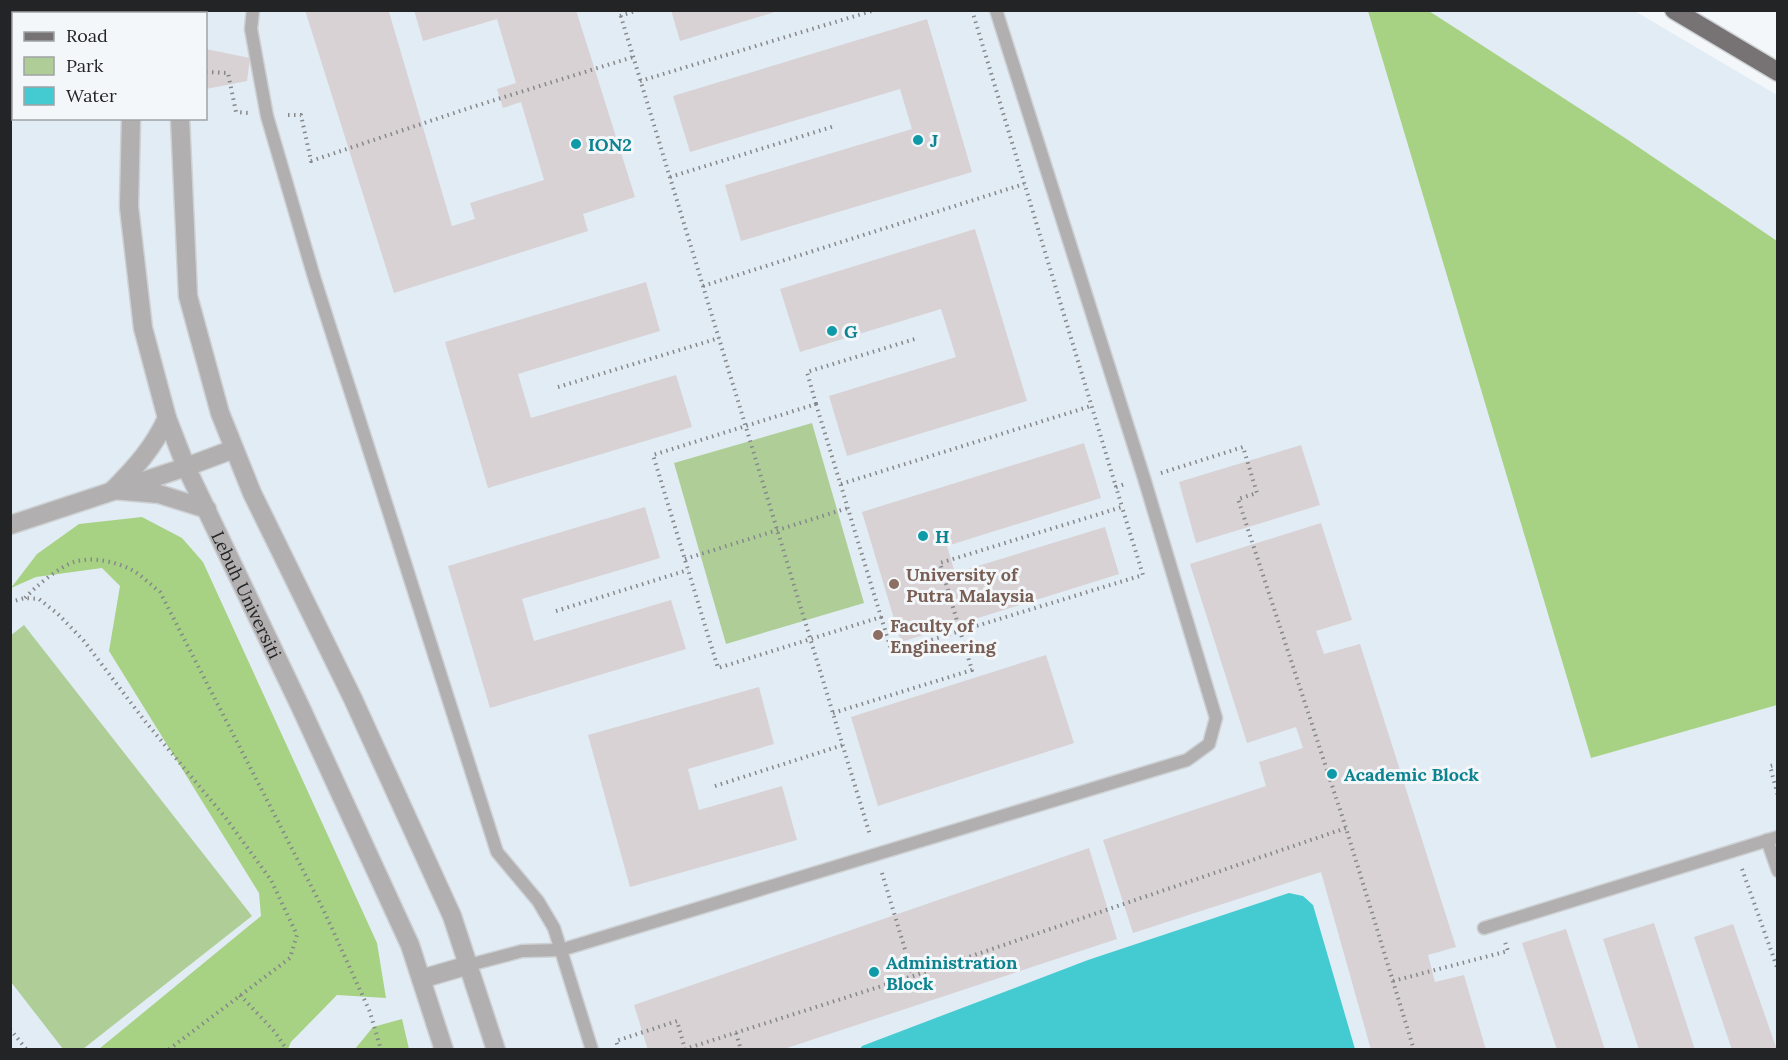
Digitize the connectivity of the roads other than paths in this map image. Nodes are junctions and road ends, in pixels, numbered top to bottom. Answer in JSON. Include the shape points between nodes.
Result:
{"nodes":[{"id":1,"x":253,"y":10,"type":"edge"},
{"id":2,"x":996,"y":10,"type":"edge"},
{"id":3,"x":1674,"y":10,"type":"edge"},
{"id":4,"x":1778,"y":72,"type":"edge"},
{"id":5,"x":131,"y":120,"type":"edge"},
{"id":6,"x":180,"y":120,"type":"edge"},
{"id":7,"x":167,"y":418,"type":"junction"},
{"id":8,"x":234,"y":449,"type":"junction"},
{"id":9,"x":186,"y":467,"type":"junction"},
{"id":10,"x":113,"y":490,"type":"junction"},
{"id":11,"x":207,"y":509,"type":"junction"},
{"id":12,"x":10,"y":525,"type":"edge"},
{"id":13,"x":1772,"y":838,"type":"edge"},
{"id":14,"x":1778,"y":871,"type":"edge"},
{"id":15,"x":1484,"y":928,"type":"dead end"},
{"id":16,"x":561,"y":950,"type":"junction"},
{"id":17,"x":469,"y":965,"type":"junction"},
{"id":18,"x":422,"y":979,"type":"junction"},
{"id":19,"x":444,"y":1050,"type":"edge"},
{"id":20,"x":496,"y":1050,"type":"edge"},
{"id":21,"x":592,"y":1050,"type":"edge"}],
"edges":[{"from":1,"to":16,"type":"lane","via":[[251,29],[267,116],[314,277],[497,852],[538,901],[554,928]]},
{"from":2,"to":16,"type":"lane","via":[[1216,718],[1209,744],[1187,760]]},
{"from":3,"to":4,"type":"main road"},
{"from":5,"to":7,"type":"street","name":"Lebuh Universiti","via":[[129,207],[143,328]]},
{"from":6,"to":8,"type":"street","via":[[188,296]]},
{"from":7,"to":9,"type":"street","name":"Lebuh Universiti"},
{"from":7,"to":10,"type":"street","via":[[140,462]]},
{"from":8,"to":9,"type":"street"},
{"from":8,"to":17,"type":"street","via":[[452,916]]},
{"from":9,"to":10,"type":"street"},
{"from":9,"to":11,"type":"street","name":"Lebuh Universiti"},
{"from":10,"to":11,"type":"street","via":[[159,494]]},
{"from":10,"to":12,"type":"street"},
{"from":11,"to":18,"type":"street","name":"Lebuh Universiti","via":[[405,934]]},
{"from":13,"to":14,"type":"lane"},
{"from":13,"to":15,"type":"lane"},
{"from":16,"to":17,"type":"lane","via":[[522,951]]},
{"from":16,"to":21,"type":"lane"},
{"from":17,"to":18,"type":"street"},
{"from":17,"to":20,"type":"street"},
{"from":18,"to":19,"type":"street","name":"Lebuh Universiti"}]}
